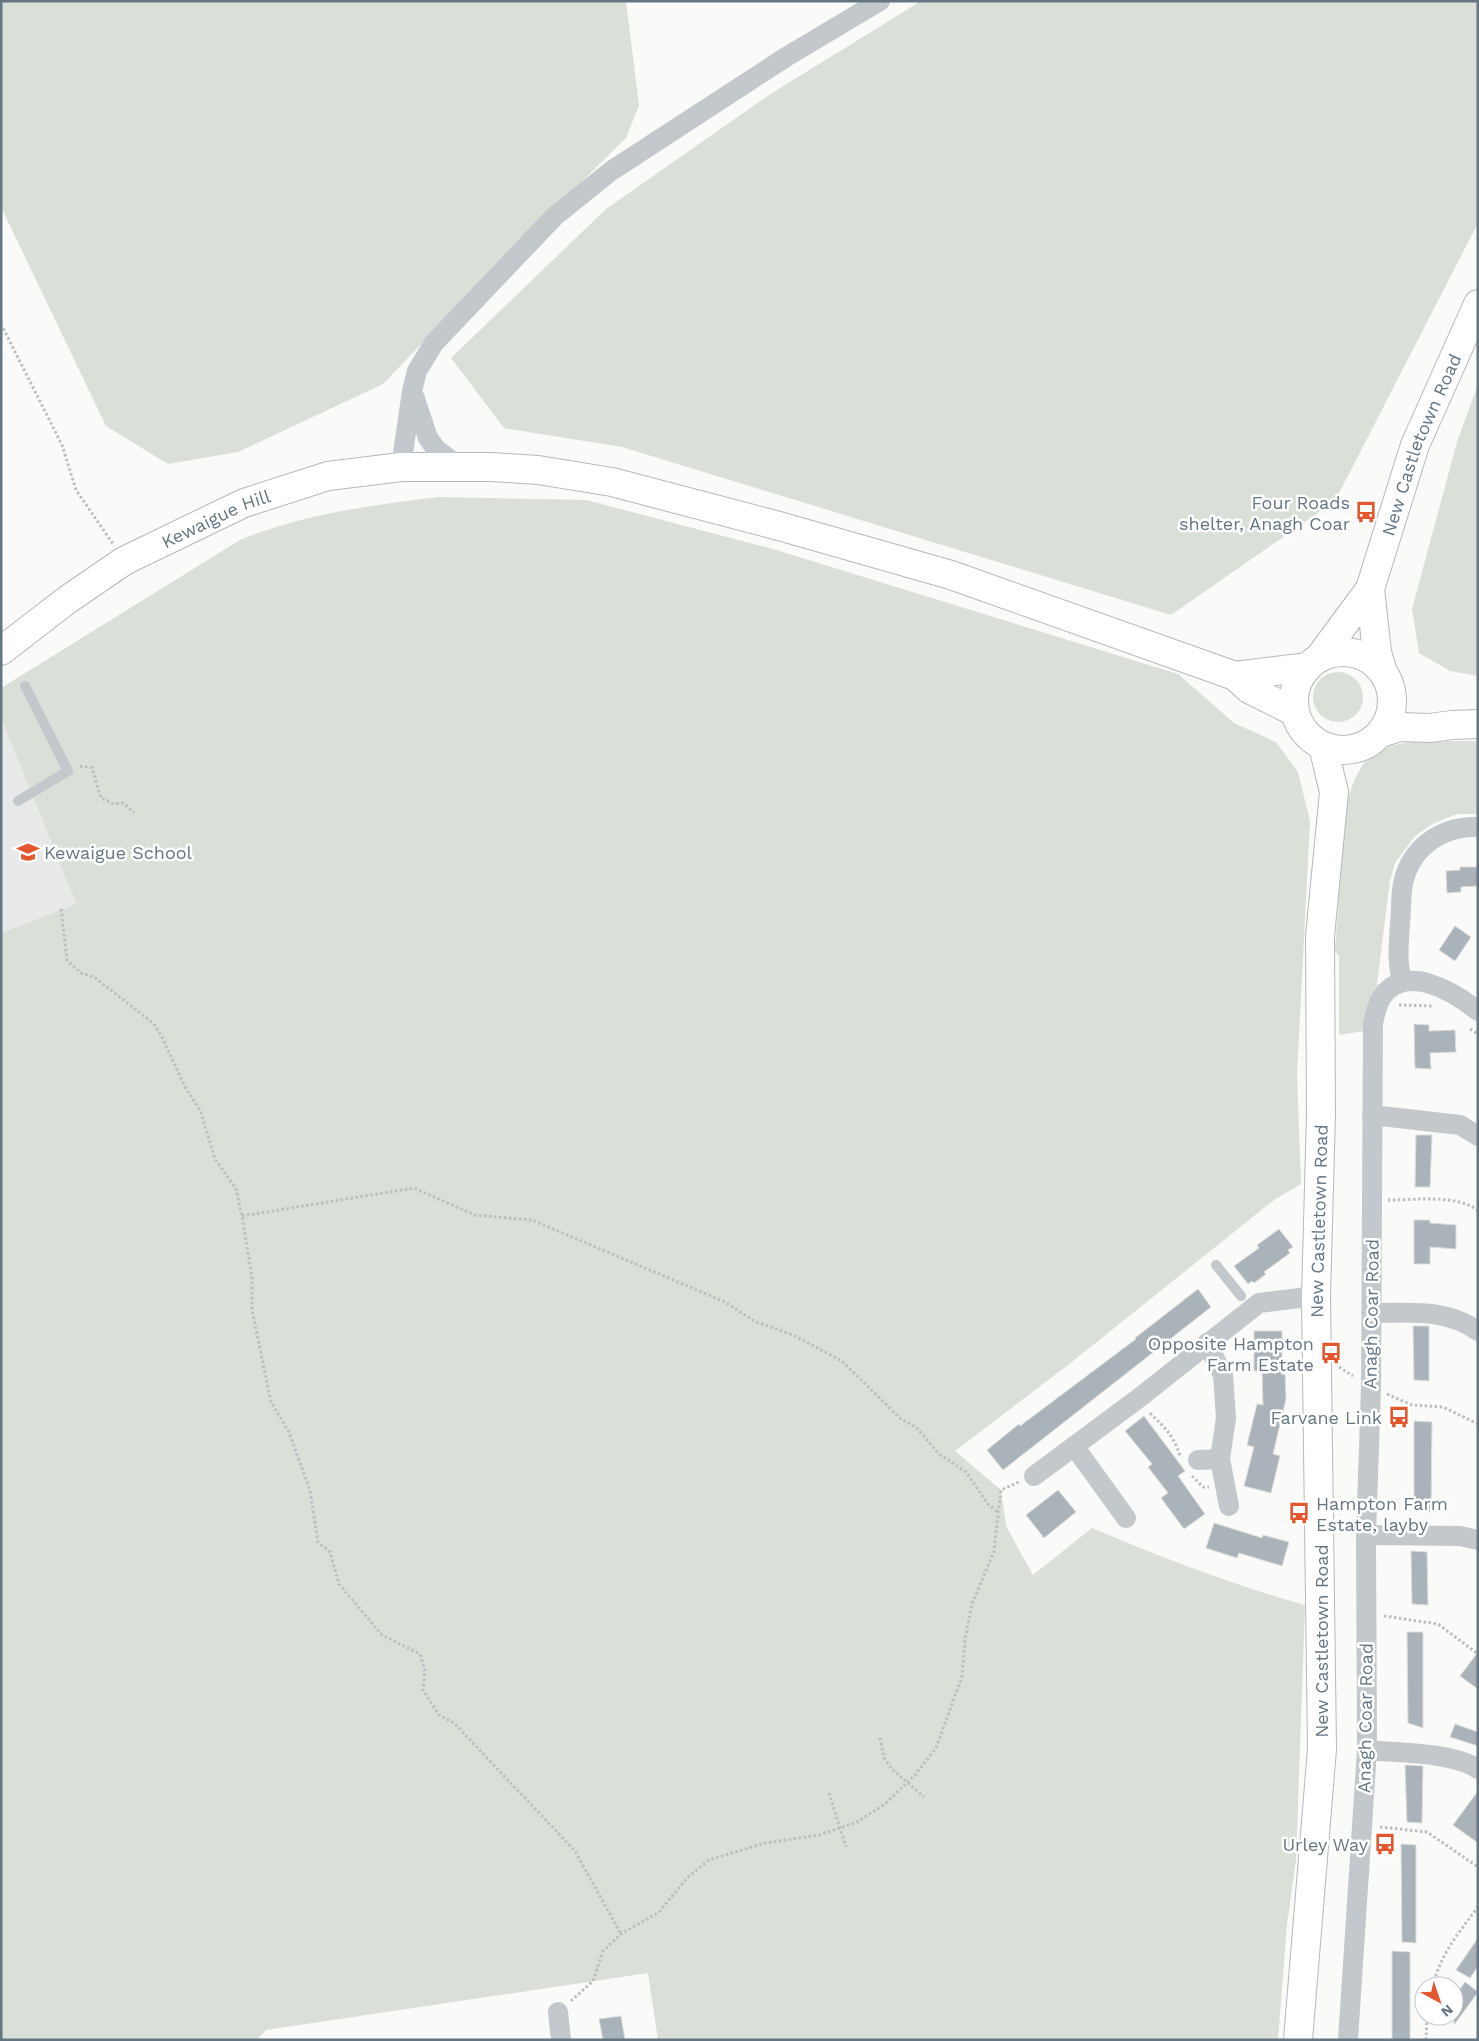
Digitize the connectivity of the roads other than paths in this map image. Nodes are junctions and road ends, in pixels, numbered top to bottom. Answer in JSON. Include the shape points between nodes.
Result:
{"nodes":[{"id":1,"x":880,"y":1,"type":"edge"},
{"id":2,"x":1478,"y":304,"type":"edge"},
{"id":3,"x":412,"y":392,"type":"junction"},
{"id":4,"x":401,"y":467,"type":"junction"},
{"id":5,"x":460,"y":467,"type":"junction"},
{"id":6,"x":1370,"y":589,"type":"junction"},
{"id":7,"x":1,"y":651,"type":"edge"},
{"id":8,"x":1313,"y":662,"type":"junction"},
{"id":9,"x":1235,"y":676,"type":"junction"},
{"id":10,"x":1387,"y":683,"type":"junction"},
{"id":11,"x":25,"y":686,"type":"dead end"},
{"id":12,"x":1295,"y":712,"type":"junction"},
{"id":13,"x":1465,"y":725,"type":"edge"},
{"id":14,"x":1372,"y":740,"type":"junction"},
{"id":15,"x":1323,"y":746,"type":"junction"},
{"id":16,"x":1334,"y":792,"type":"junction"},
{"id":17,"x":18,"y":801,"type":"dead end"},
{"id":18,"x":1478,"y":827,"type":"edge"},
{"id":19,"x":1403,"y":982,"type":"junction"},
{"id":20,"x":1470,"y":1017,"type":"edge"},
{"id":21,"x":1372,"y":1115,"type":"junction"},
{"id":22,"x":1478,"y":1136,"type":"edge"},
{"id":23,"x":1216,"y":1265,"type":"dead end"},
{"id":24,"x":1316,"y":1296,"type":"junction"},
{"id":25,"x":1246,"y":1303,"type":"junction"},
{"id":26,"x":1372,"y":1313,"type":"junction"},
{"id":27,"x":1478,"y":1331,"type":"edge"},
{"id":28,"x":1207,"y":1343,"type":"junction"},
{"id":29,"x":1074,"y":1446,"type":"junction"},
{"id":30,"x":1220,"y":1459,"type":"junction"},
{"id":31,"x":1190,"y":1465,"type":"road end"},
{"id":32,"x":1034,"y":1476,"type":"road end"},
{"id":33,"x":1229,"y":1506,"type":"dead end"},
{"id":34,"x":1126,"y":1518,"type":"dead end"},
{"id":35,"x":1366,"y":1535,"type":"junction"},
{"id":36,"x":1478,"y":1540,"type":"edge"},
{"id":37,"x":1367,"y":1750,"type":"junction"},
{"id":38,"x":1478,"y":1769,"type":"edge"},
{"id":39,"x":558,"y":2012,"type":"road end"},
{"id":40,"x":561,"y":2040,"type":"edge"},
{"id":41,"x":1298,"y":2040,"type":"edge"},
{"id":42,"x":1348,"y":2040,"type":"edge"}],
"edges":[{"from":1,"to":3,"type":"street","via":[[786,57],[612,171],[555,216],[434,343],[417,372]]},
{"from":2,"to":6,"type":"highway","name":"New Castletown Road","via":[[1415,445]]},
{"from":3,"to":4,"type":"street"},
{"from":3,"to":5,"type":"street","via":[[428,438],[436,449]]},
{"from":4,"to":5,"type":"highway","name":"Kewaigue Hill"},
{"from":4,"to":7,"type":"highway","name":"Kewaigue Hill","via":[[328,476],[244,503],[124,561]]},
{"from":5,"to":9,"type":"highway","name":"Kewaigue Hill","via":[[538,470],[612,482],[760,521],[951,575]]},
{"from":6,"to":8,"type":"highway"},
{"from":6,"to":10,"type":"highway","via":[[1377,652]]},
{"from":8,"to":9,"type":"highway"},
{"from":8,"to":10,"type":"highway","via":[[1337,652],[1350,653],[1374,664]]},
{"from":8,"to":12,"type":"highway","via":[[1300,677],[1294,699]]},
{"from":9,"to":12,"type":"highway","via":[[1249,689]]},
{"from":10,"to":13,"type":"highway","via":[[1406,704]]},
{"from":10,"to":14,"type":"highway","via":[[1391,710]]},
{"from":11,"to":17,"type":"lane","via":[[68,771]]},
{"from":12,"to":15,"type":"highway","via":[[1305,732]]},
{"from":13,"to":14,"type":"highway","via":[[1400,727]]},
{"from":14,"to":15,"type":"highway","via":[[1342,751]]},
{"from":14,"to":16,"type":"highway"},
{"from":15,"to":16,"type":"highway"},
{"from":16,"to":24,"type":"highway","name":"New Castletown Road","via":[[1320,936],[1321,1114]]},
{"from":18,"to":19,"type":"street","via":[[1445,832],[1430,840],[1417,852],[1407,871],[1402,888],[1398,953]]},
{"from":19,"to":20,"type":"street","via":[[1423,981],[1440,987]]},
{"from":19,"to":21,"type":"street","name":"Anagh Coar Road","via":[[1382,998],[1372,1023]]},
{"from":21,"to":22,"type":"street","via":[[1460,1125]]},
{"from":21,"to":26,"type":"street","name":"Anagh Coar Road"},
{"from":23,"to":25,"type":"lane"},
{"from":24,"to":25,"type":"street"},
{"from":24,"to":41,"type":"highway","name":"New Castletown Road","via":[[1322,1749]]},
{"from":25,"to":28,"type":"street"},
{"from":26,"to":27,"type":"street","via":[[1445,1315]]},
{"from":26,"to":35,"type":"street","name":"Anagh Coar Road"},
{"from":28,"to":29,"type":"street"},
{"from":28,"to":30,"type":"street","via":[[1223,1375],[1226,1418]]},
{"from":29,"to":32,"type":"street"},
{"from":29,"to":34,"type":"street"},
{"from":30,"to":31,"type":"street"},
{"from":30,"to":33,"type":"street"},
{"from":35,"to":36,"type":"street","via":[[1460,1536]]},
{"from":35,"to":37,"type":"street","name":"Anagh Coar Road"},
{"from":37,"to":38,"type":"street","via":[[1448,1757],[1469,1762]]},
{"from":37,"to":42,"type":"street","name":"Anagh Coar Road"},
{"from":39,"to":40,"type":"street"}]}
